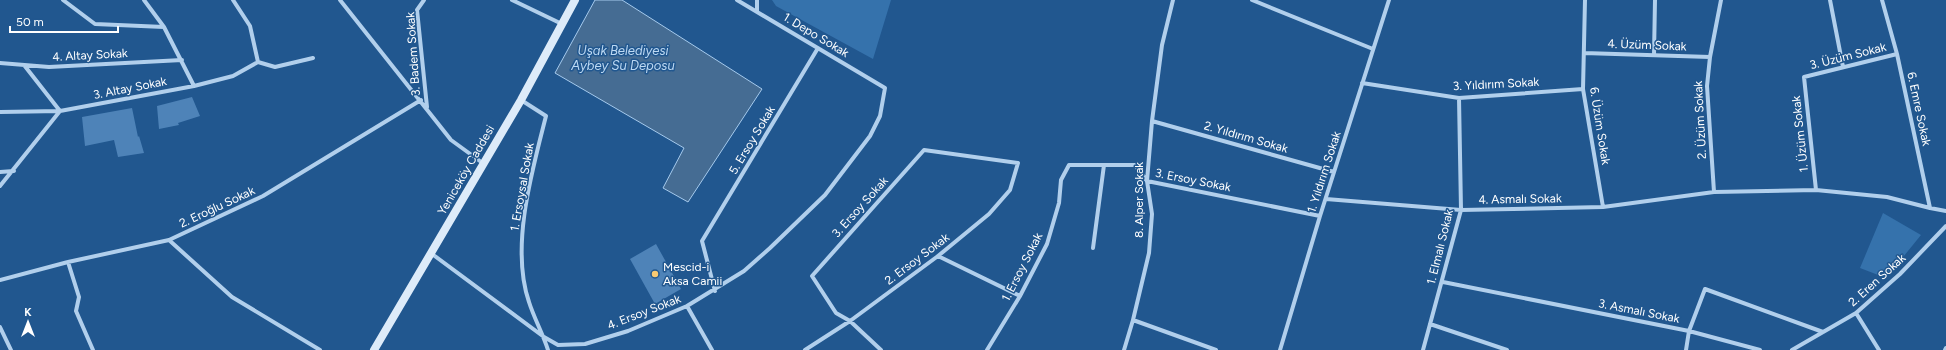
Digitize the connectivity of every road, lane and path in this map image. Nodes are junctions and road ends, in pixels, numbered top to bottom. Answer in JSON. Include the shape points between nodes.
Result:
{"nodes":[{"id":1,"x":63,"y":0,"type":"edge"},
{"id":2,"x":144,"y":0,"type":"edge"},
{"id":3,"x":233,"y":0,"type":"edge"},
{"id":4,"x":340,"y":0,"type":"edge"},
{"id":5,"x":424,"y":0,"type":"edge"},
{"id":6,"x":512,"y":0,"type":"edge"},
{"id":7,"x":575,"y":0,"type":"edge"},
{"id":8,"x":737,"y":0,"type":"edge"},
{"id":9,"x":757,"y":0,"type":"edge"},
{"id":10,"x":1173,"y":0,"type":"edge"},
{"id":11,"x":1252,"y":0,"type":"edge"},
{"id":12,"x":1389,"y":0,"type":"edge"},
{"id":13,"x":1586,"y":0,"type":"edge"},
{"id":14,"x":1655,"y":0,"type":"edge"},
{"id":15,"x":1721,"y":0,"type":"edge"},
{"id":16,"x":1830,"y":0,"type":"edge"},
{"id":17,"x":1882,"y":0,"type":"edge"},
{"id":18,"x":757,"y":12,"type":"junction"},
{"id":19,"x":562,"y":24,"type":"junction"},
{"id":20,"x":164,"y":27,"type":"junction"},
{"id":21,"x":818,"y":48,"type":"junction"},
{"id":22,"x":1372,"y":49,"type":"junction"},
{"id":23,"x":1584,"y":53,"type":"junction"},
{"id":24,"x":1897,"y":54,"type":"junction"},
{"id":25,"x":1654,"y":55,"type":"junction"},
{"id":26,"x":1710,"y":57,"type":"junction"},
{"id":27,"x":313,"y":58,"type":"dead end"},
{"id":28,"x":182,"y":60,"type":"junction"},
{"id":29,"x":0,"y":62,"type":"edge"},
{"id":30,"x":258,"y":62,"type":"junction"},
{"id":31,"x":24,"y":65,"type":"junction"},
{"id":32,"x":1843,"y":67,"type":"junction"},
{"id":33,"x":1804,"y":77,"type":"joint"},
{"id":34,"x":1362,"y":84,"type":"junction"},
{"id":35,"x":194,"y":86,"type":"junction"},
{"id":36,"x":885,"y":88,"type":"joint"},
{"id":37,"x":1583,"y":89,"type":"junction"},
{"id":38,"x":1459,"y":98,"type":"junction"},
{"id":39,"x":421,"y":100,"type":"junction"},
{"id":40,"x":521,"y":100,"type":"junction"},
{"id":41,"x":427,"y":108,"type":"junction"},
{"id":42,"x":60,"y":111,"type":"junction"},
{"id":43,"x":0,"y":112,"type":"edge"},
{"id":44,"x":1152,"y":121,"type":"junction"},
{"id":45,"x":1018,"y":163,"type":"joint"},
{"id":46,"x":484,"y":164,"type":"junction"},
{"id":47,"x":1069,"y":165,"type":"joint"},
{"id":48,"x":1104,"y":165,"type":"junction"},
{"id":49,"x":14,"y":171,"type":"junction"},
{"id":50,"x":0,"y":172,"type":"edge"},
{"id":51,"x":1334,"y":172,"type":"junction"},
{"id":52,"x":1147,"y":181,"type":"junction"},
{"id":53,"x":0,"y":186,"type":"edge"},
{"id":54,"x":1816,"y":190,"type":"junction"},
{"id":55,"x":1714,"y":192,"type":"junction"},
{"id":56,"x":1326,"y":199,"type":"junction"},
{"id":57,"x":1603,"y":207,"type":"junction"},
{"id":58,"x":1930,"y":208,"type":"junction"},
{"id":59,"x":1461,"y":210,"type":"junction"},
{"id":60,"x":1946,"y":211,"type":"edge"},
{"id":61,"x":1320,"y":216,"type":"junction"},
{"id":62,"x":1946,"y":226,"type":"edge"},
{"id":63,"x":170,"y":240,"type":"junction"},
{"id":64,"x":1093,"y":248,"type":"dead end"},
{"id":65,"x":432,"y":254,"type":"junction"},
{"id":66,"x":938,"y":256,"type":"junction"},
{"id":67,"x":68,"y":262,"type":"junction"},
{"id":68,"x":0,"y":280,"type":"edge"},
{"id":69,"x":1442,"y":282,"type":"junction"},
{"id":70,"x":715,"y":291,"type":"junction"},
{"id":71,"x":1020,"y":296,"type":"junction"},
{"id":72,"x":687,"y":306,"type":"junction"},
{"id":73,"x":1856,"y":314,"type":"junction"},
{"id":74,"x":1133,"y":320,"type":"junction"},
{"id":75,"x":850,"y":321,"type":"junction"},
{"id":76,"x":1430,"y":324,"type":"junction"},
{"id":77,"x":0,"y":327,"type":"edge"},
{"id":78,"x":1689,"y":331,"type":"junction"},
{"id":79,"x":1823,"y":332,"type":"junction"},
{"id":80,"x":544,"y":337,"type":"junction"},
{"id":81,"x":11,"y":350,"type":"edge"},
{"id":82,"x":93,"y":350,"type":"edge"},
{"id":83,"x":320,"y":350,"type":"edge"},
{"id":84,"x":374,"y":350,"type":"edge"},
{"id":85,"x":548,"y":350,"type":"edge"},
{"id":86,"x":712,"y":350,"type":"edge"},
{"id":87,"x":806,"y":350,"type":"edge"},
{"id":88,"x":881,"y":350,"type":"edge"},
{"id":89,"x":988,"y":350,"type":"edge"},
{"id":90,"x":1124,"y":350,"type":"edge"},
{"id":91,"x":1216,"y":350,"type":"edge"},
{"id":92,"x":1280,"y":350,"type":"edge"},
{"id":93,"x":1423,"y":350,"type":"edge"},
{"id":94,"x":1507,"y":350,"type":"edge"},
{"id":95,"x":1686,"y":350,"type":"edge"},
{"id":96,"x":1760,"y":350,"type":"edge"},
{"id":97,"x":1793,"y":350,"type":"edge"},
{"id":98,"x":1879,"y":350,"type":"edge"}],
"edges":[{"from":1,"to":20,"type":"street","via":[[95,24]]},
{"from":2,"to":20,"type":"street"},
{"from":3,"to":30,"type":"street","via":[[250,26]]},
{"from":4,"to":39,"type":"street"},
{"from":5,"to":41,"type":"street","name":"3. Badem Sokak","via":[[418,10]]},
{"from":6,"to":19,"type":"street"},
{"from":7,"to":19,"type":"street","name":"Yeniceköy Caddesi"},
{"from":8,"to":18,"type":"street","name":"1. Depo Sokak"},
{"from":9,"to":18,"type":"street"},
{"from":10,"to":44,"type":"street","name":"8. Alper Sokak","via":[[1162,45]]},
{"from":11,"to":22,"type":"street"},
{"from":12,"to":22,"type":"street","name":"1. Yıldırım Sokak"},
{"from":13,"to":23,"type":"street","name":"6. Üzüm Sokak"},
{"from":14,"to":25,"type":"street"},
{"from":15,"to":26,"type":"street","name":"2. Üzüm Sokak"},
{"from":16,"to":32,"type":"street"},
{"from":17,"to":24,"type":"street","name":"6. Emre Sokak"},
{"from":18,"to":21,"type":"street","name":"1. Depo Sokak"},
{"from":19,"to":40,"type":"street","name":"Yeniceköy Caddesi"},
{"from":20,"to":28,"type":"street"},
{"from":21,"to":36,"type":"street","name":"1. Depo Sokak"},
{"from":21,"to":70,"type":"street","name":"5. Ersoy Sokak","via":[[702,241]]},
{"from":22,"to":34,"type":"street","name":"1. Yıldırım Sokak"},
{"from":23,"to":25,"type":"street","name":"4. Üzüm Sokak"},
{"from":23,"to":37,"type":"street","name":"6. Üzüm Sokak"},
{"from":24,"to":32,"type":"street","name":"3. Üzüm Sokak"},
{"from":24,"to":58,"type":"street","name":"6. Emre Sokak"},
{"from":25,"to":26,"type":"street","name":"4. Üzüm Sokak"},
{"from":26,"to":55,"type":"street","name":"2. Üzüm Sokak","via":[[1707,86]]},
{"from":27,"to":30,"type":"street","via":[[275,67]]},
{"from":28,"to":31,"type":"street","name":"4. Altay Sokak","via":[[49,67]]},
{"from":28,"to":35,"type":"street"},
{"from":29,"to":31,"type":"street","name":"4. Altay Sokak"},
{"from":30,"to":35,"type":"street","name":"3. Altay Sokak","via":[[233,76]]},
{"from":31,"to":42,"type":"street"},
{"from":32,"to":33,"type":"street","name":"3. Üzüm Sokak"},
{"from":33,"to":54,"type":"street","name":"1. Üzüm Sokak"},
{"from":34,"to":38,"type":"street","name":"3. Yıldırım Sokak"},
{"from":34,"to":51,"type":"street","name":"1. Yıldırım Sokak"},
{"from":35,"to":42,"type":"street","name":"3. Altay Sokak"},
{"from":36,"to":70,"type":"street","name":"4. Ersoy Sokak","via":[[880,116],[870,136],[825,194],[765,253]]},
{"from":37,"to":38,"type":"street","name":"3. Yıldırım Sokak"},
{"from":37,"to":57,"type":"street","name":"6. Üzüm Sokak"},
{"from":38,"to":59,"type":"street","name":"1. Elmalı Sokak"},
{"from":39,"to":41,"type":"street"},
{"from":39,"to":63,"type":"street","name":"2. Eroğlu Sokak","via":[[263,196]]},
{"from":40,"to":46,"type":"street","name":"Yeniceköy Caddesi"},
{"from":40,"to":80,"type":"street","name":"1. Ersoysal Sokak","via":[[546,116],[532,170],[523,229],[523,268],[528,301]]},
{"from":41,"to":46,"type":"street","via":[[452,140]]},
{"from":42,"to":43,"type":"street","name":"3. Altay Sokak"},
{"from":42,"to":49,"type":"street"},
{"from":44,"to":51,"type":"street","name":"2. Yıldırım Sokak"},
{"from":44,"to":52,"type":"street","name":"8. Alper Sokak"},
{"from":45,"to":66,"type":"street","name":"2. Ersoy Sokak","via":[[1010,190],[989,214]]},
{"from":45,"to":75,"type":"street","name":"3. Ersoy Sokak","via":[[924,150],[812,276],[836,313]]},
{"from":46,"to":65,"type":"street","name":"Yeniceköy Caddesi"},
{"from":47,"to":48,"type":"street","name":"3. Ersoy Sokak"},
{"from":47,"to":71,"type":"street","name":"1. Ersoy Sokak","via":[[1061,180],[1059,203],[1047,244]]},
{"from":48,"to":52,"type":"street","name":"3. Ersoy Sokak","via":[[1135,165]]},
{"from":48,"to":64,"type":"street"},
{"from":49,"to":50,"type":"street"},
{"from":49,"to":53,"type":"street"},
{"from":51,"to":56,"type":"street","name":"1. Yıldırım Sokak"},
{"from":52,"to":61,"type":"street","name":"3. Ersoy Sokak"},
{"from":52,"to":74,"type":"street","name":"8. Alper Sokak","via":[[1152,214],[1149,252]]},
{"from":54,"to":55,"type":"street","name":"4. Asmalı Sokak"},
{"from":54,"to":58,"type":"street","name":"4. Asmalı Sokak","via":[[1887,197]]},
{"from":55,"to":57,"type":"street","name":"4. Asmalı Sokak"},
{"from":56,"to":59,"type":"street","name":"4. Asmalı Sokak"},
{"from":56,"to":61,"type":"street","name":"1. Yıldırım Sokak"},
{"from":57,"to":59,"type":"street","name":"4. Asmalı Sokak"},
{"from":58,"to":60,"type":"street"},
{"from":59,"to":69,"type":"street","name":"1. Elmalı Sokak"},
{"from":61,"to":92,"type":"street","name":"1. Yıldırım Sokak"},
{"from":62,"to":73,"type":"street","name":"2. Eren Sokak","via":[[1900,274]]},
{"from":63,"to":67,"type":"street","name":"2. Eroğlu Sokak"},
{"from":63,"to":83,"type":"street","via":[[232,297]]},
{"from":65,"to":80,"type":"street","name":"4. Ersoy Sokak"},
{"from":65,"to":84,"type":"street","name":"Yeniceköy Caddesi"},
{"from":66,"to":71,"type":"street"},
{"from":66,"to":75,"type":"street","name":"2. Ersoy Sokak"},
{"from":67,"to":68,"type":"street","name":"2. Eroğlu Sokak"},
{"from":67,"to":82,"type":"street","via":[[79,297],[76,311]]},
{"from":69,"to":76,"type":"street","name":"1. Elmalı Sokak"},
{"from":69,"to":78,"type":"street","name":"3. Asmalı Sokak"},
{"from":70,"to":72,"type":"street","name":"4. Ersoy Sokak"},
{"from":71,"to":89,"type":"street","name":"1. Ersoy Sokak"},
{"from":72,"to":80,"type":"street","name":"4. Ersoy Sokak","via":[[628,331],[585,344],[558,345]]},
{"from":72,"to":86,"type":"street"},
{"from":73,"to":79,"type":"street","name":"2. Eren Sokak"},
{"from":73,"to":98,"type":"street"},
{"from":74,"to":90,"type":"street","name":"8. Alper Sokak"},
{"from":74,"to":91,"type":"street"},
{"from":75,"to":87,"type":"street","name":"2. Ersoy Sokak"},
{"from":75,"to":88,"type":"street"},
{"from":76,"to":93,"type":"street","name":"1. Elmalı Sokak"},
{"from":76,"to":94,"type":"street"},
{"from":77,"to":81,"type":"street"},
{"from":78,"to":79,"type":"street","name":"3. Asmalı Sokak","via":[[1705,289]]},
{"from":78,"to":95,"type":"street"},
{"from":78,"to":96,"type":"street"},
{"from":79,"to":97,"type":"street","name":"2. Eren Sokak"},
{"from":80,"to":85,"type":"street"}]}
